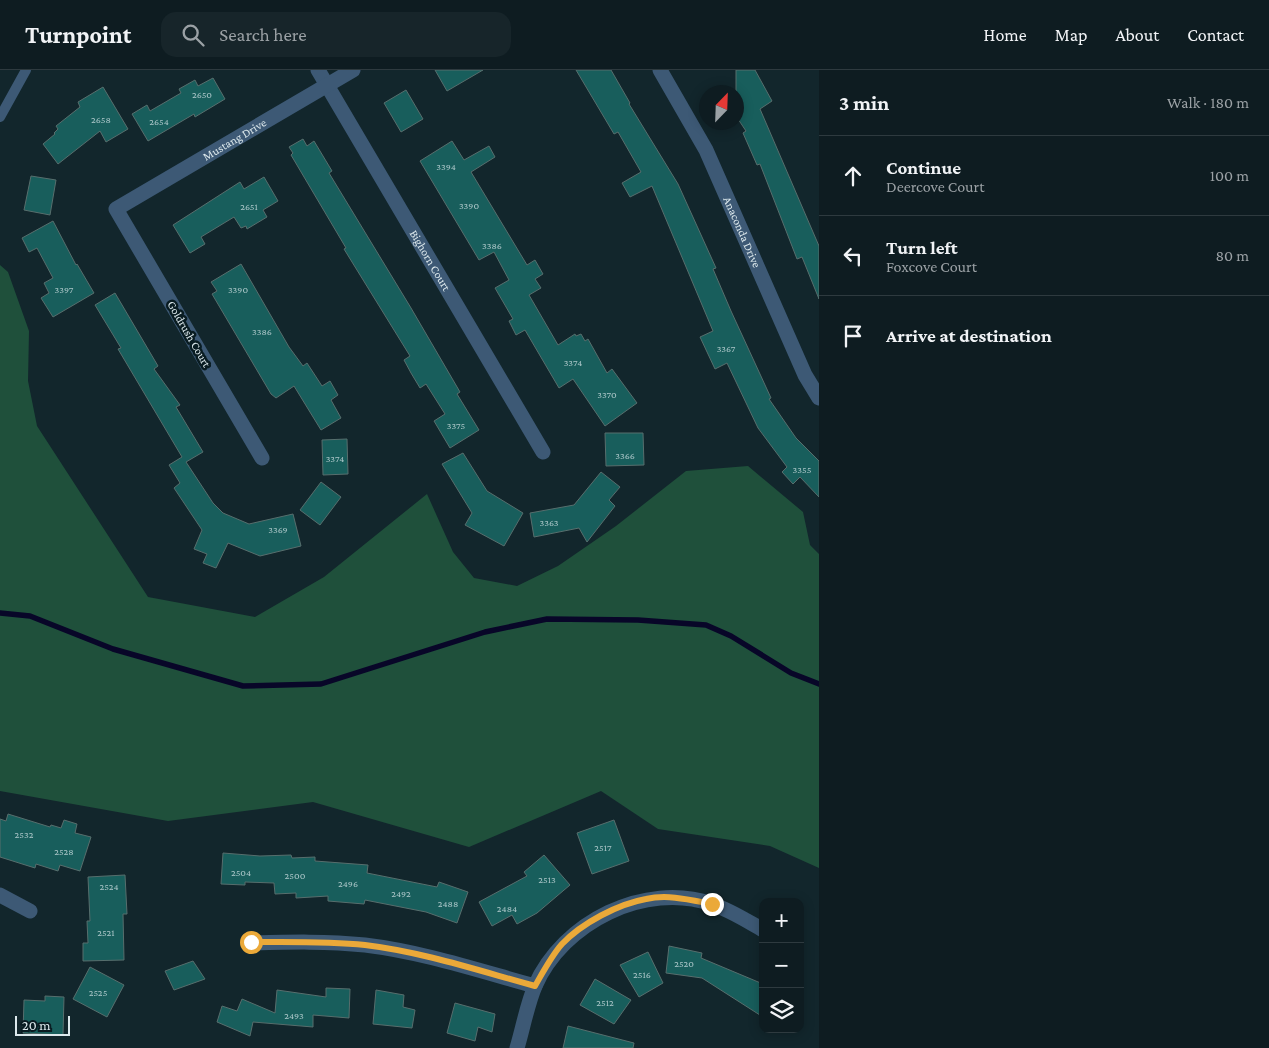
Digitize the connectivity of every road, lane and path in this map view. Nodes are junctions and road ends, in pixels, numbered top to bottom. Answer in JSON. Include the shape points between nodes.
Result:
{"nodes":[{"id":1,"x":26,"y":70,"type":"edge"},
{"id":2,"x":318,"y":70,"type":"edge"},
{"id":3,"x":353,"y":70,"type":"edge"},
{"id":4,"x":660,"y":70,"type":"edge"},
{"id":5,"x":327,"y":86,"type":"junction"},
{"id":6,"x":0,"y":117,"type":"edge"},
{"id":7,"x":116,"y":209,"type":"joint"},
{"id":8,"x":819,"y":398,"type":"edge"},
{"id":9,"x":543,"y":452,"type":"dead end"},
{"id":10,"x":262,"y":458,"type":"dead end"},
{"id":11,"x":0,"y":895,"type":"edge"},
{"id":12,"x":30,"y":911,"type":"dead end"},
{"id":13,"x":759,"y":928,"type":"edge"},
{"id":14,"x":251,"y":942,"type":"dead end"},
{"id":15,"x":535,"y":986,"type":"junction"},
{"id":16,"x":517,"y":1048,"type":"edge"}],
"edges":[{"from":1,"to":6,"type":"lane"},
{"from":2,"to":5,"type":"street","name":"Bighorn Court"},
{"from":3,"to":5,"type":"street","name":"Mustang Drive"},
{"from":4,"to":8,"type":"street","name":"Anaconda Drive","via":[[706,150],[805,375]]},
{"from":5,"to":7,"type":"street","name":"Mustang Drive"},
{"from":5,"to":9,"type":"street","name":"Bighorn Court"},
{"from":7,"to":10,"type":"street","name":"Goldrush Court"},
{"from":11,"to":12,"type":"street"},
{"from":13,"to":15,"type":"street","via":[[712,904],[675,898],[647,898],[614,910],[562,944]]},
{"from":14,"to":15,"type":"street","via":[[313,941],[366,945],[406,952]]},
{"from":15,"to":16,"type":"street"}]}
